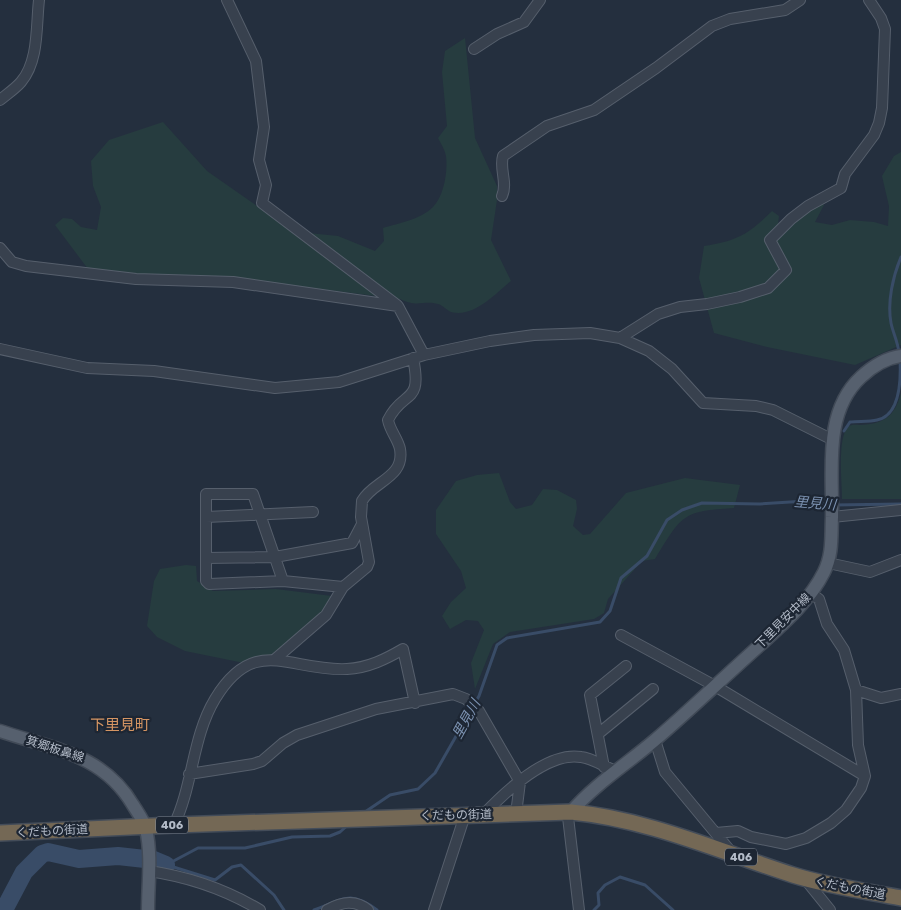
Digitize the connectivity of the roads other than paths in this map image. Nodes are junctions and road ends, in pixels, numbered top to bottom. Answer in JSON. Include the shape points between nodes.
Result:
{"nodes":[{"id":1,"x":39,"y":0,"type":"edge"},
{"id":2,"x":227,"y":0,"type":"edge"},
{"id":3,"x":540,"y":0,"type":"edge"},
{"id":4,"x":800,"y":0,"type":"edge"},
{"id":5,"x":868,"y":0,"type":"edge"},
{"id":6,"x":474,"y":49,"type":"dead end"},
{"id":7,"x":0,"y":100,"type":"edge"},
{"id":8,"x":502,"y":196,"type":"dead end"},
{"id":9,"x":0,"y":248,"type":"edge"},
{"id":10,"x":398,"y":306,"type":"junction"},
{"id":11,"x":620,"y":338,"type":"junction"},
{"id":12,"x":0,"y":350,"type":"edge"},
{"id":13,"x":424,"y":355,"type":"junction"},
{"id":14,"x":901,"y":356,"type":"edge"},
{"id":15,"x":413,"y":358,"type":"junction"},
{"id":16,"x":833,"y":440,"type":"junction"},
{"id":17,"x":901,"y":510,"type":"edge"},
{"id":18,"x":313,"y":512,"type":"dead end"},
{"id":19,"x":260,"y":516,"type":"junction"},
{"id":20,"x":832,"y":516,"type":"junction"},
{"id":21,"x":206,"y":517,"type":"junction"},
{"id":22,"x":362,"y":524,"type":"junction"},
{"id":23,"x":275,"y":557,"type":"junction"},
{"id":24,"x":206,"y":558,"type":"junction"},
{"id":25,"x":901,"y":560,"type":"edge"},
{"id":26,"x":828,"y":563,"type":"junction"},
{"id":27,"x":283,"y":582,"type":"junction"},
{"id":28,"x":343,"y":587,"type":"junction"},
{"id":29,"x":811,"y":594,"type":"junction"},
{"id":30,"x":621,"y":635,"type":"dead end"},
{"id":31,"x":274,"y":660,"type":"junction"},
{"id":32,"x":626,"y":666,"type":"dead end"},
{"id":33,"x":715,"y":686,"type":"junction"},
{"id":34,"x":653,"y":689,"type":"dead end"},
{"id":35,"x":856,"y":690,"type":"junction"},
{"id":36,"x":901,"y":694,"type":"edge"},
{"id":37,"x":415,"y":703,"type":"junction"},
{"id":38,"x":0,"y":731,"type":"edge"},
{"id":39,"x":598,"y":734,"type":"junction"},
{"id":40,"x":655,"y":740,"type":"junction"},
{"id":41,"x":610,"y":769,"type":"junction"},
{"id":42,"x":189,"y":774,"type":"junction"},
{"id":43,"x":865,"y":776,"type":"junction"},
{"id":44,"x":520,"y":782,"type":"junction"},
{"id":45,"x":572,"y":812,"type":"junction"},
{"id":46,"x":484,"y":814,"type":"junction"},
{"id":47,"x":516,"y":814,"type":"junction"},
{"id":48,"x":465,"y":815,"type":"junction"},
{"id":49,"x":174,"y":825,"type":"junction"},
{"id":50,"x":145,"y":826,"type":"junction"},
{"id":51,"x":0,"y":833,"type":"edge"},
{"id":52,"x":716,"y":833,"type":"junction"},
{"id":53,"x":732,"y":853,"type":"junction"},
{"id":54,"x":149,"y":870,"type":"junction"},
{"id":55,"x":805,"y":878,"type":"junction"},
{"id":56,"x":901,"y":898,"type":"edge"},
{"id":57,"x":148,"y":910,"type":"edge"},
{"id":58,"x":260,"y":910,"type":"edge"},
{"id":59,"x":327,"y":910,"type":"edge"},
{"id":60,"x":368,"y":910,"type":"edge"},
{"id":61,"x":434,"y":910,"type":"edge"},
{"id":62,"x":579,"y":910,"type":"edge"},
{"id":63,"x":830,"y":910,"type":"edge"}],
"edges":[{"from":1,"to":7,"type":"street","via":[[34,55],[29,70],[21,82]]},
{"from":2,"to":10,"type":"street","via":[[256,61],[264,127],[258,160],[266,185],[262,204]]},
{"from":3,"to":6,"type":"street","via":[[524,22]]},
{"from":4,"to":8,"type":"street","via":[[785,10],[730,19],[712,26],[594,110],[534,134],[503,156],[505,190]]},
{"from":5,"to":11,"type":"street","via":[[885,29],[879,123],[845,174],[841,188],[808,206],[770,240],[786,270],[768,288],[658,314]]},
{"from":9,"to":10,"type":"street","via":[[12,262],[26,266],[136,279],[232,282]]},
{"from":10,"to":13,"type":"street"},
{"from":11,"to":13,"type":"street","via":[[590,333],[534,335]]},
{"from":11,"to":16,"type":"street","via":[[661,359],[704,403],[773,410]]},
{"from":12,"to":15,"type":"street","via":[[87,368],[154,370],[275,388],[339,382]]},
{"from":13,"to":15,"type":"street"},
{"from":14,"to":16,"type":"main road","name":"下里見安中線","via":[[870,369],[848,391],[836,420]]},
{"from":15,"to":22,"type":"street","via":[[418,380],[412,393],[388,420],[398,443],[400,462],[389,479],[364,497]]},
{"from":16,"to":20,"type":"main road","name":"下里見安中線"},
{"from":17,"to":20,"type":"street"},
{"from":18,"to":19,"type":"street"},
{"from":19,"to":21,"type":"street"},
{"from":19,"to":21,"type":"street","via":[[253,494],[206,494]]},
{"from":19,"to":23,"type":"street"},
{"from":20,"to":26,"type":"main road","name":"下里見安中線"},
{"from":21,"to":24,"type":"street"},
{"from":22,"to":23,"type":"street","via":[[352,543]]},
{"from":22,"to":28,"type":"street","via":[[369,562]]},
{"from":23,"to":24,"type":"street"},
{"from":23,"to":27,"type":"street"},
{"from":24,"to":27,"type":"street","via":[[206,581],[209,584]]},
{"from":25,"to":26,"type":"street","via":[[870,572]]},
{"from":26,"to":29,"type":"main road","name":"下里見安中線"},
{"from":27,"to":28,"type":"street"},
{"from":28,"to":31,"type":"street","via":[[326,615]]},
{"from":29,"to":33,"type":"main road","name":"下里見安中線"},
{"from":29,"to":35,"type":"street","via":[[819,599],[827,624],[844,650]]},
{"from":30,"to":33,"type":"street"},
{"from":31,"to":37,"type":"street","via":[[346,669],[375,664],[403,649]]},
{"from":31,"to":42,"type":"street","via":[[248,664],[215,699]]},
{"from":32,"to":39,"type":"street","via":[[590,695]]},
{"from":33,"to":40,"type":"main road","name":"下里見安中線"},
{"from":33,"to":43,"type":"street"},
{"from":34,"to":39,"type":"street"},
{"from":35,"to":36,"type":"street","via":[[881,698]]},
{"from":35,"to":43,"type":"street","via":[[858,745]]},
{"from":37,"to":42,"type":"street","via":[[376,709],[297,735],[253,764]]},
{"from":37,"to":44,"type":"street","via":[[453,694],[466,700],[479,711]]},
{"from":38,"to":50,"type":"main road","name":"箕郷板鼻線","via":[[89,760],[106,771],[128,796]]},
{"from":39,"to":41,"type":"street"},
{"from":40,"to":41,"type":"main road","name":"下里見安中線"},
{"from":40,"to":52,"type":"street","via":[[665,772]]},
{"from":41,"to":44,"type":"street","via":[[581,756],[562,757]]},
{"from":41,"to":45,"type":"main road","name":"下里見安中線"},
{"from":42,"to":49,"type":"street","via":[[184,805]]},
{"from":43,"to":52,"type":"street","via":[[846,810],[806,838],[786,844],[738,831]]},
{"from":44,"to":46,"type":"street"},
{"from":44,"to":47,"type":"street"},
{"from":45,"to":47,"type":"highway","name":"くだもの街道","number":"406"},
{"from":45,"to":53,"type":"highway","name":"くだもの街道","number":"406","via":[[632,822]]},
{"from":45,"to":62,"type":"street","via":[[568,817]]},
{"from":46,"to":47,"type":"highway","name":"くだもの街道","number":"406"},
{"from":46,"to":48,"type":"highway","name":"くだもの街道","number":"406"},
{"from":48,"to":49,"type":"highway","name":"くだもの街道","number":"406"},
{"from":48,"to":61,"type":"street"},
{"from":49,"to":50,"type":"highway","name":"くだもの街道","number":"406"},
{"from":50,"to":51,"type":"highway","name":"くだもの街道","number":"406"},
{"from":50,"to":54,"type":"main road","name":"箕郷板鼻線"},
{"from":52,"to":53,"type":"street"},
{"from":53,"to":55,"type":"highway","name":"くだもの街道","number":"406"},
{"from":54,"to":57,"type":"main road","name":"箕郷板鼻線"},
{"from":54,"to":58,"type":"street","via":[[208,884]]},
{"from":55,"to":56,"type":"highway","name":"くだもの街道","number":"406"},
{"from":55,"to":63,"type":"street"},
{"from":59,"to":60,"type":"street","via":[[355,902]]}]}
